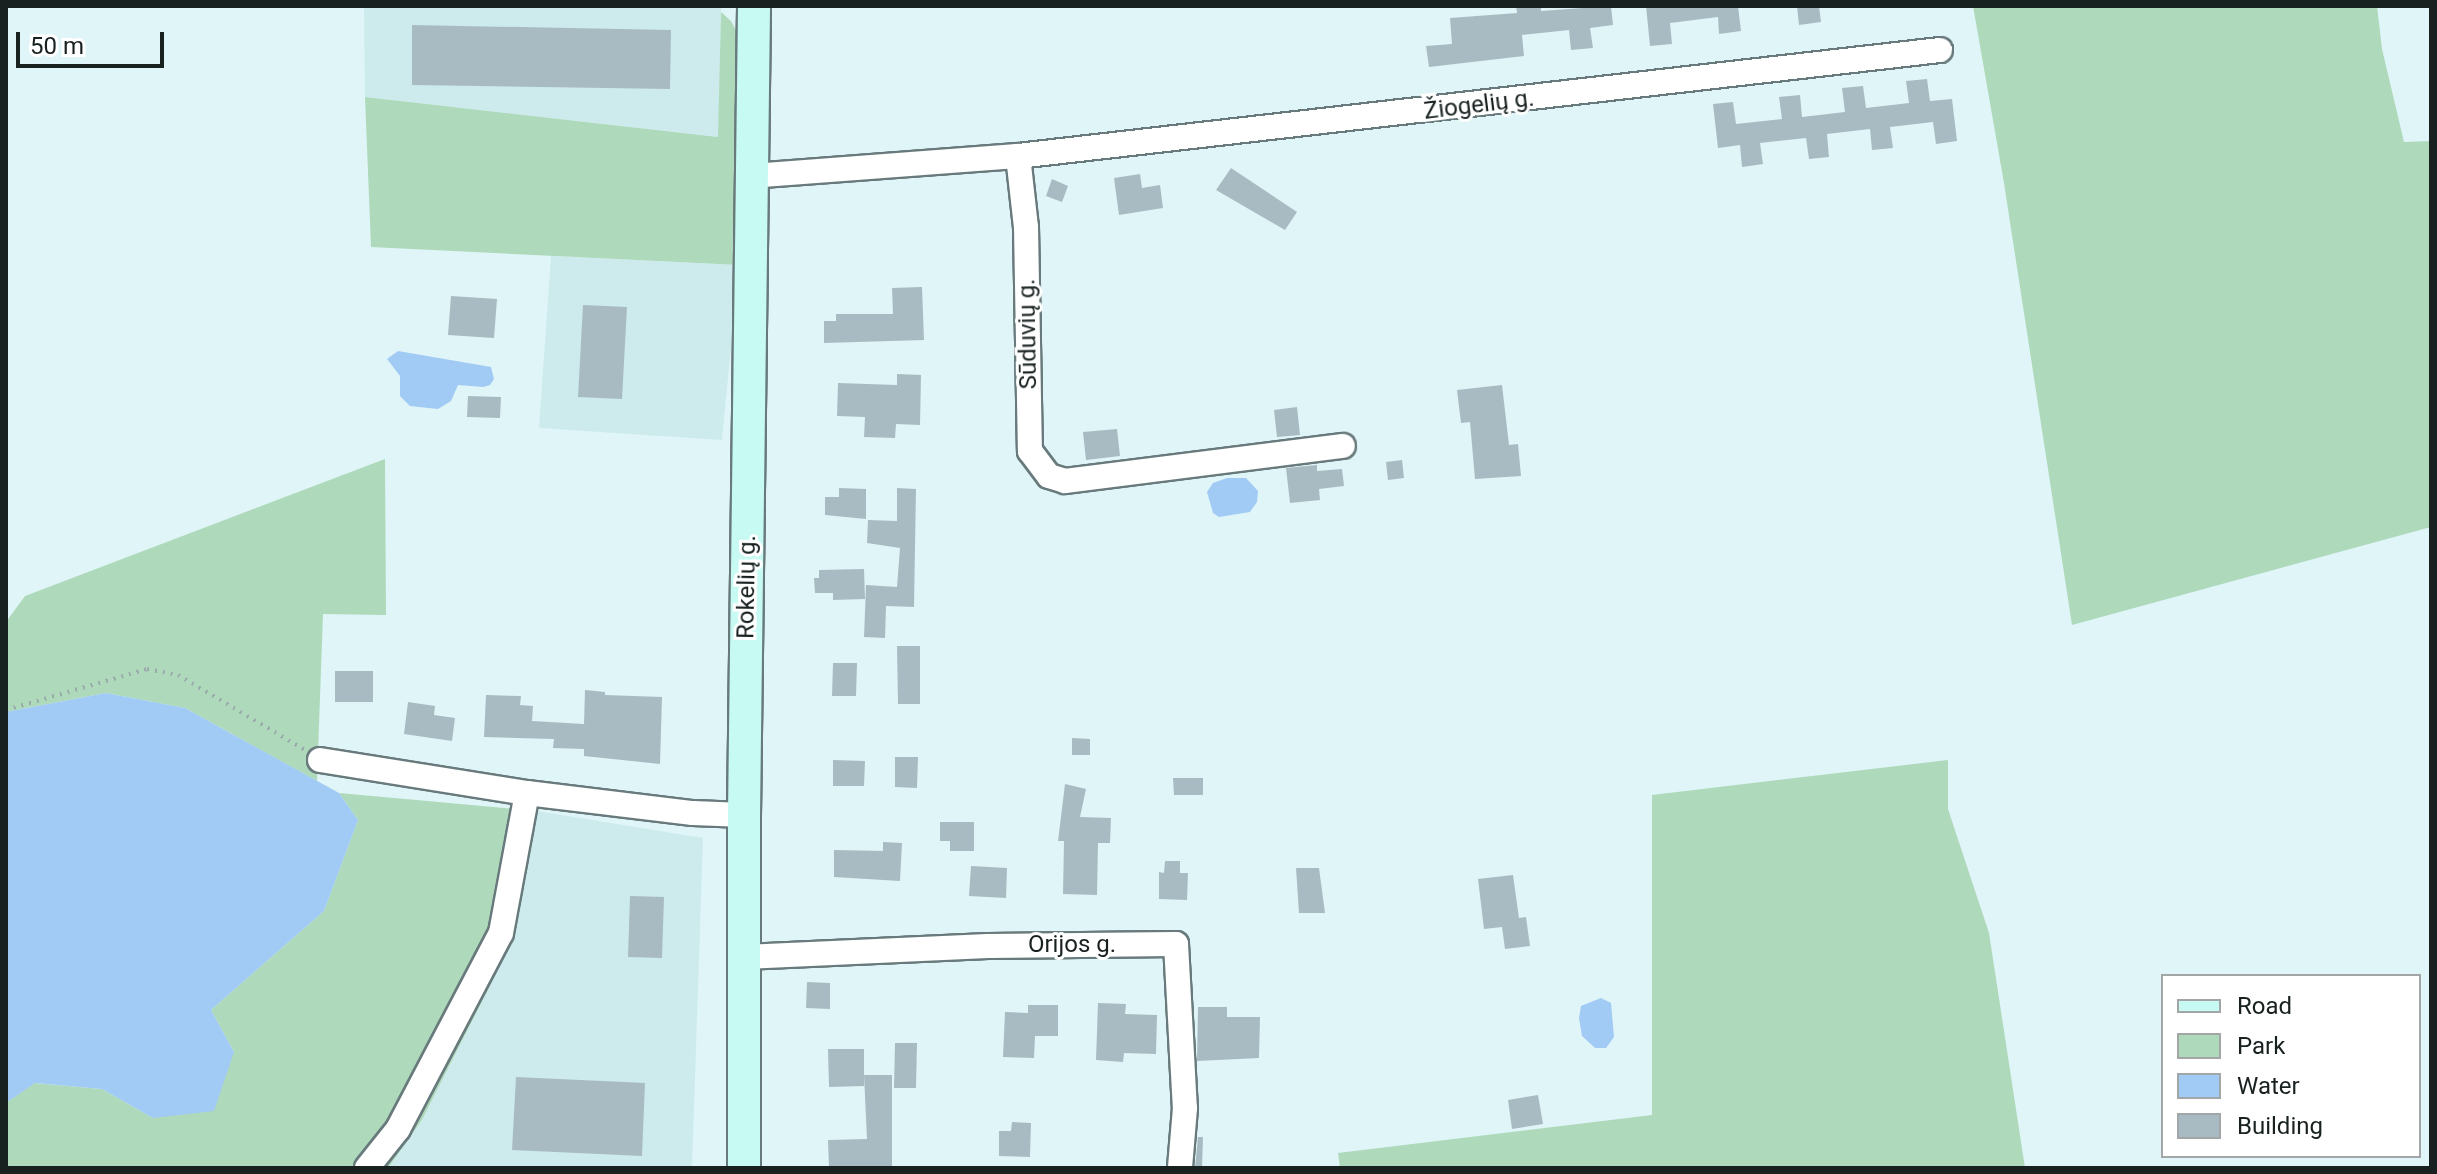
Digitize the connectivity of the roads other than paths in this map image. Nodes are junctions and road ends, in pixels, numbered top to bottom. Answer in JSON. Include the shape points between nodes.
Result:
{"nodes":[{"id":1,"x":754,"y":6,"type":"edge"},
{"id":2,"x":1940,"y":50,"type":"dead end"},
{"id":3,"x":1018,"y":156,"type":"junction"},
{"id":4,"x":751,"y":176,"type":"junction"},
{"id":5,"x":1343,"y":446,"type":"dead end"},
{"id":6,"x":320,"y":760,"type":"road end"},
{"id":7,"x":527,"y":793,"type":"junction"},
{"id":8,"x":744,"y":815,"type":"junction"},
{"id":9,"x":744,"y":957,"type":"junction"},
{"id":10,"x":367,"y":1168,"type":"edge"},
{"id":11,"x":744,"y":1168,"type":"edge"},
{"id":12,"x":1180,"y":1168,"type":"edge"}],
"edges":[{"from":1,"to":4,"type":"main road","name":"Rokelių g."},
{"from":2,"to":3,"type":"street","name":"Žiogelių g."},
{"from":3,"to":4,"type":"street"},
{"from":3,"to":5,"type":"street","name":"Sūduvių g.","via":[[1026,227],[1030,451],[1049,476],[1065,481]]},
{"from":4,"to":8,"type":"main road","name":"Rokelių g."},
{"from":6,"to":7,"type":"street"},
{"from":7,"to":8,"type":"street"},
{"from":7,"to":10,"type":"street","via":[[501,933],[398,1129]]},
{"from":8,"to":9,"type":"main road","name":"Rokelių g."},
{"from":9,"to":11,"type":"main road","name":"Rokelių g."},
{"from":9,"to":12,"type":"street","name":"Orijos g.","via":[[1176,944],[1185,1108]]}]}
